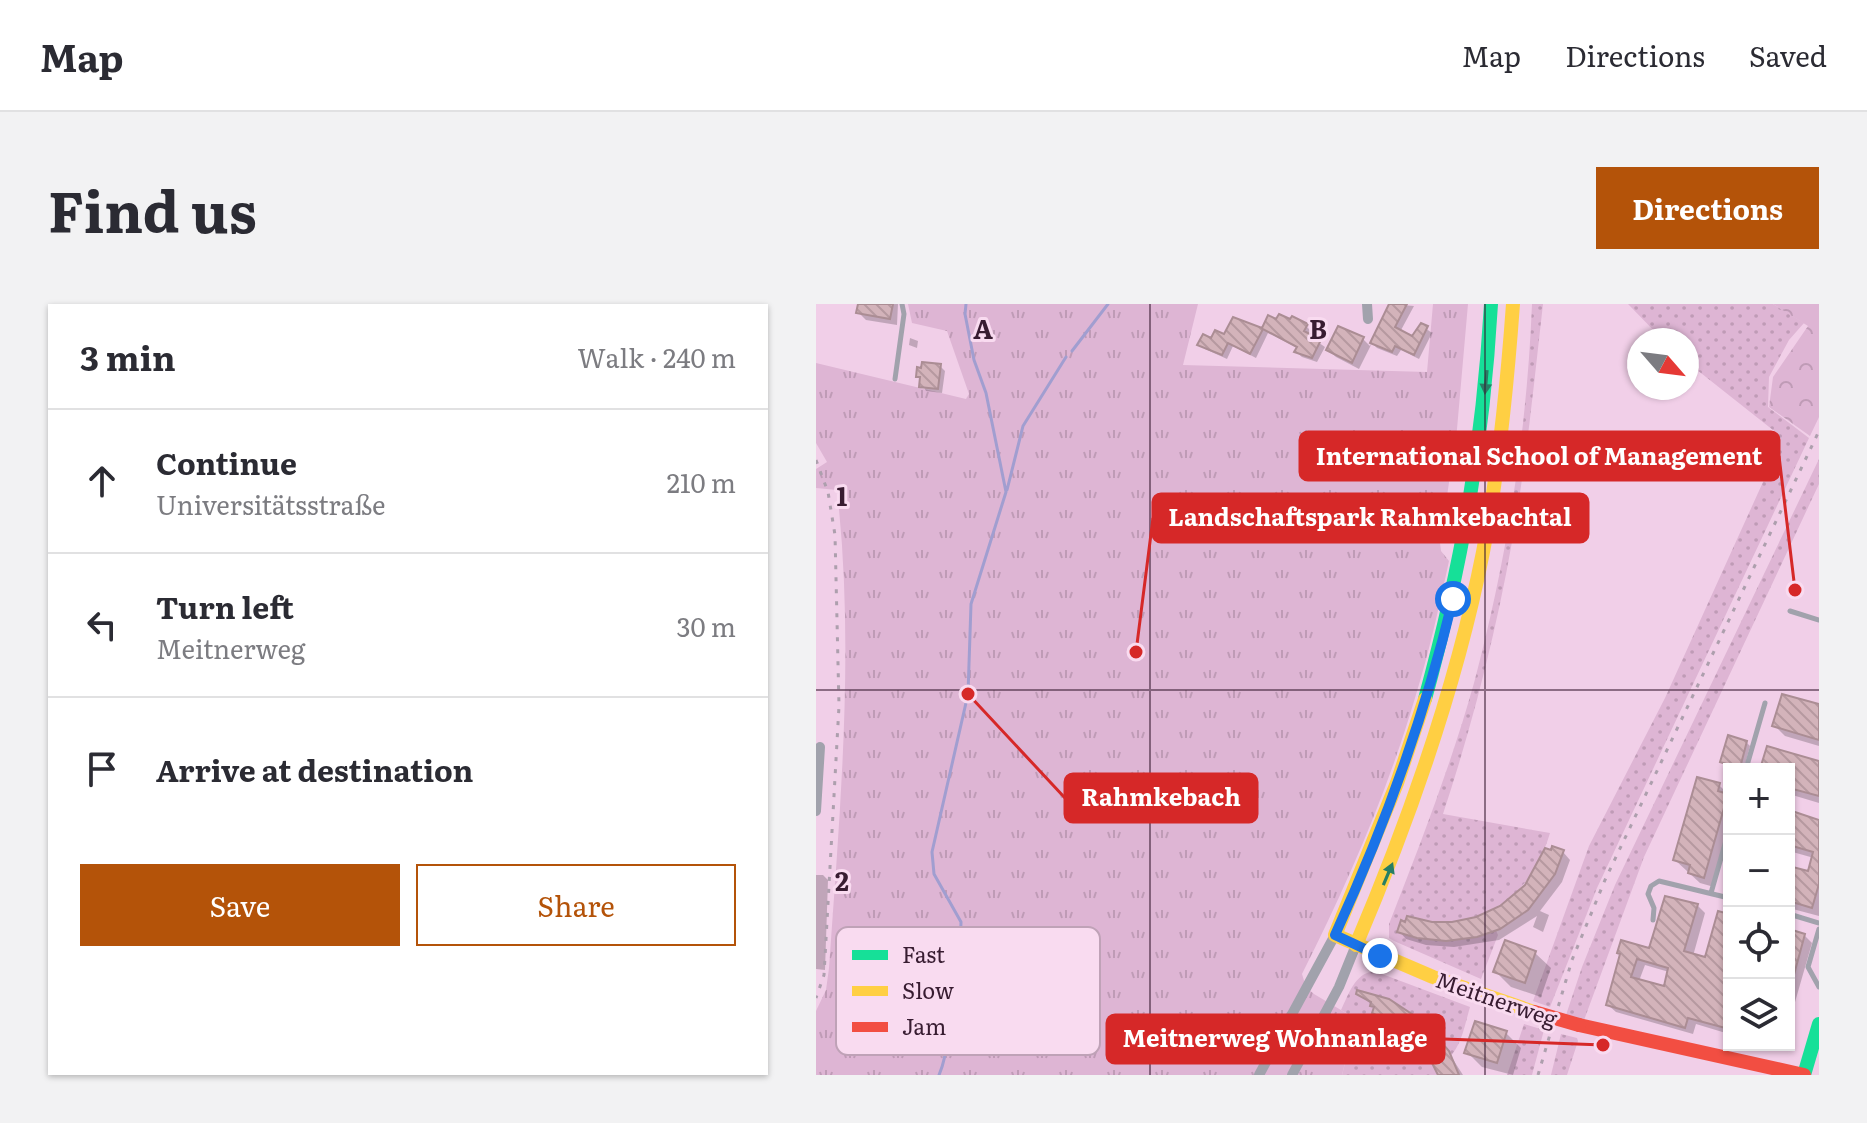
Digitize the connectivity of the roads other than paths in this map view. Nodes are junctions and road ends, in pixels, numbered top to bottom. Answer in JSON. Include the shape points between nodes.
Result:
{"nodes":[{"id":1,"x":902,"y":304,"type":"edge"},
{"id":2,"x":1367,"y":304,"type":"edge"},
{"id":3,"x":1491,"y":304,"type":"edge"},
{"id":4,"x":1513,"y":304,"type":"edge"},
{"id":5,"x":1368,"y":319,"type":"dead end"},
{"id":6,"x":895,"y":379,"type":"dead end"},
{"id":7,"x":1790,"y":611,"type":"dead end"},
{"id":8,"x":1819,"y":620,"type":"edge"},
{"id":9,"x":1765,"y":703,"type":"dead end"},
{"id":10,"x":820,"y":747,"type":"dead end"},
{"id":11,"x":1748,"y":763,"type":"edge"},
{"id":12,"x":816,"y":811,"type":"edge"},
{"id":13,"x":1728,"y":835,"type":"edge"},
{"id":14,"x":1711,"y":893,"type":"junction"},
{"id":15,"x":1723,"y":896,"type":"edge"},
{"id":16,"x":1795,"y":916,"type":"edge"},
{"id":17,"x":1653,"y":920,"type":"dead end"},
{"id":18,"x":1819,"y":923,"type":"edge"},
{"id":19,"x":1819,"y":929,"type":"edge"},
{"id":20,"x":1335,"y":935,"type":"junction"},
{"id":21,"x":1356,"y":945,"type":"junction"},
{"id":22,"x":1819,"y":987,"type":"edge"},
{"id":23,"x":1819,"y":1024,"type":"edge"},
{"id":24,"x":1259,"y":1075,"type":"edge"},
{"id":25,"x":1292,"y":1075,"type":"edge"},
{"id":26,"x":1804,"y":1075,"type":"edge"}],
"edges":[{"from":1,"to":6,"type":"lane"},
{"from":2,"to":5,"type":"street"},
{"from":3,"to":20,"type":"street","one_way":true,"via":[[1480,441],[1444,633],[1398,785]]},
{"from":21,"to":4,"type":"street","one_way":true,"via":[[1413,808],[1462,651],[1499,463]]},
{"from":7,"to":8,"type":"lane"},
{"from":9,"to":11,"type":"lane"},
{"from":10,"to":12,"type":"street"},
{"from":13,"to":14,"type":"lane"},
{"from":14,"to":15,"type":"lane"},
{"from":14,"to":17,"type":"lane","via":[[1655,882],[1648,894]]},
{"from":16,"to":18,"type":"lane"},
{"from":19,"to":22,"type":"lane","via":[[1808,967]]},
{"from":20,"to":21,"type":"street","name":"Meitnerweg"},
{"from":20,"to":24,"type":"street"},
{"from":21,"to":25,"type":"street"},
{"from":21,"to":26,"type":"street","name":"Meitnerweg","bridge":true,"via":[[1534,1012]]},
{"from":23,"to":26,"type":"street"}]}
